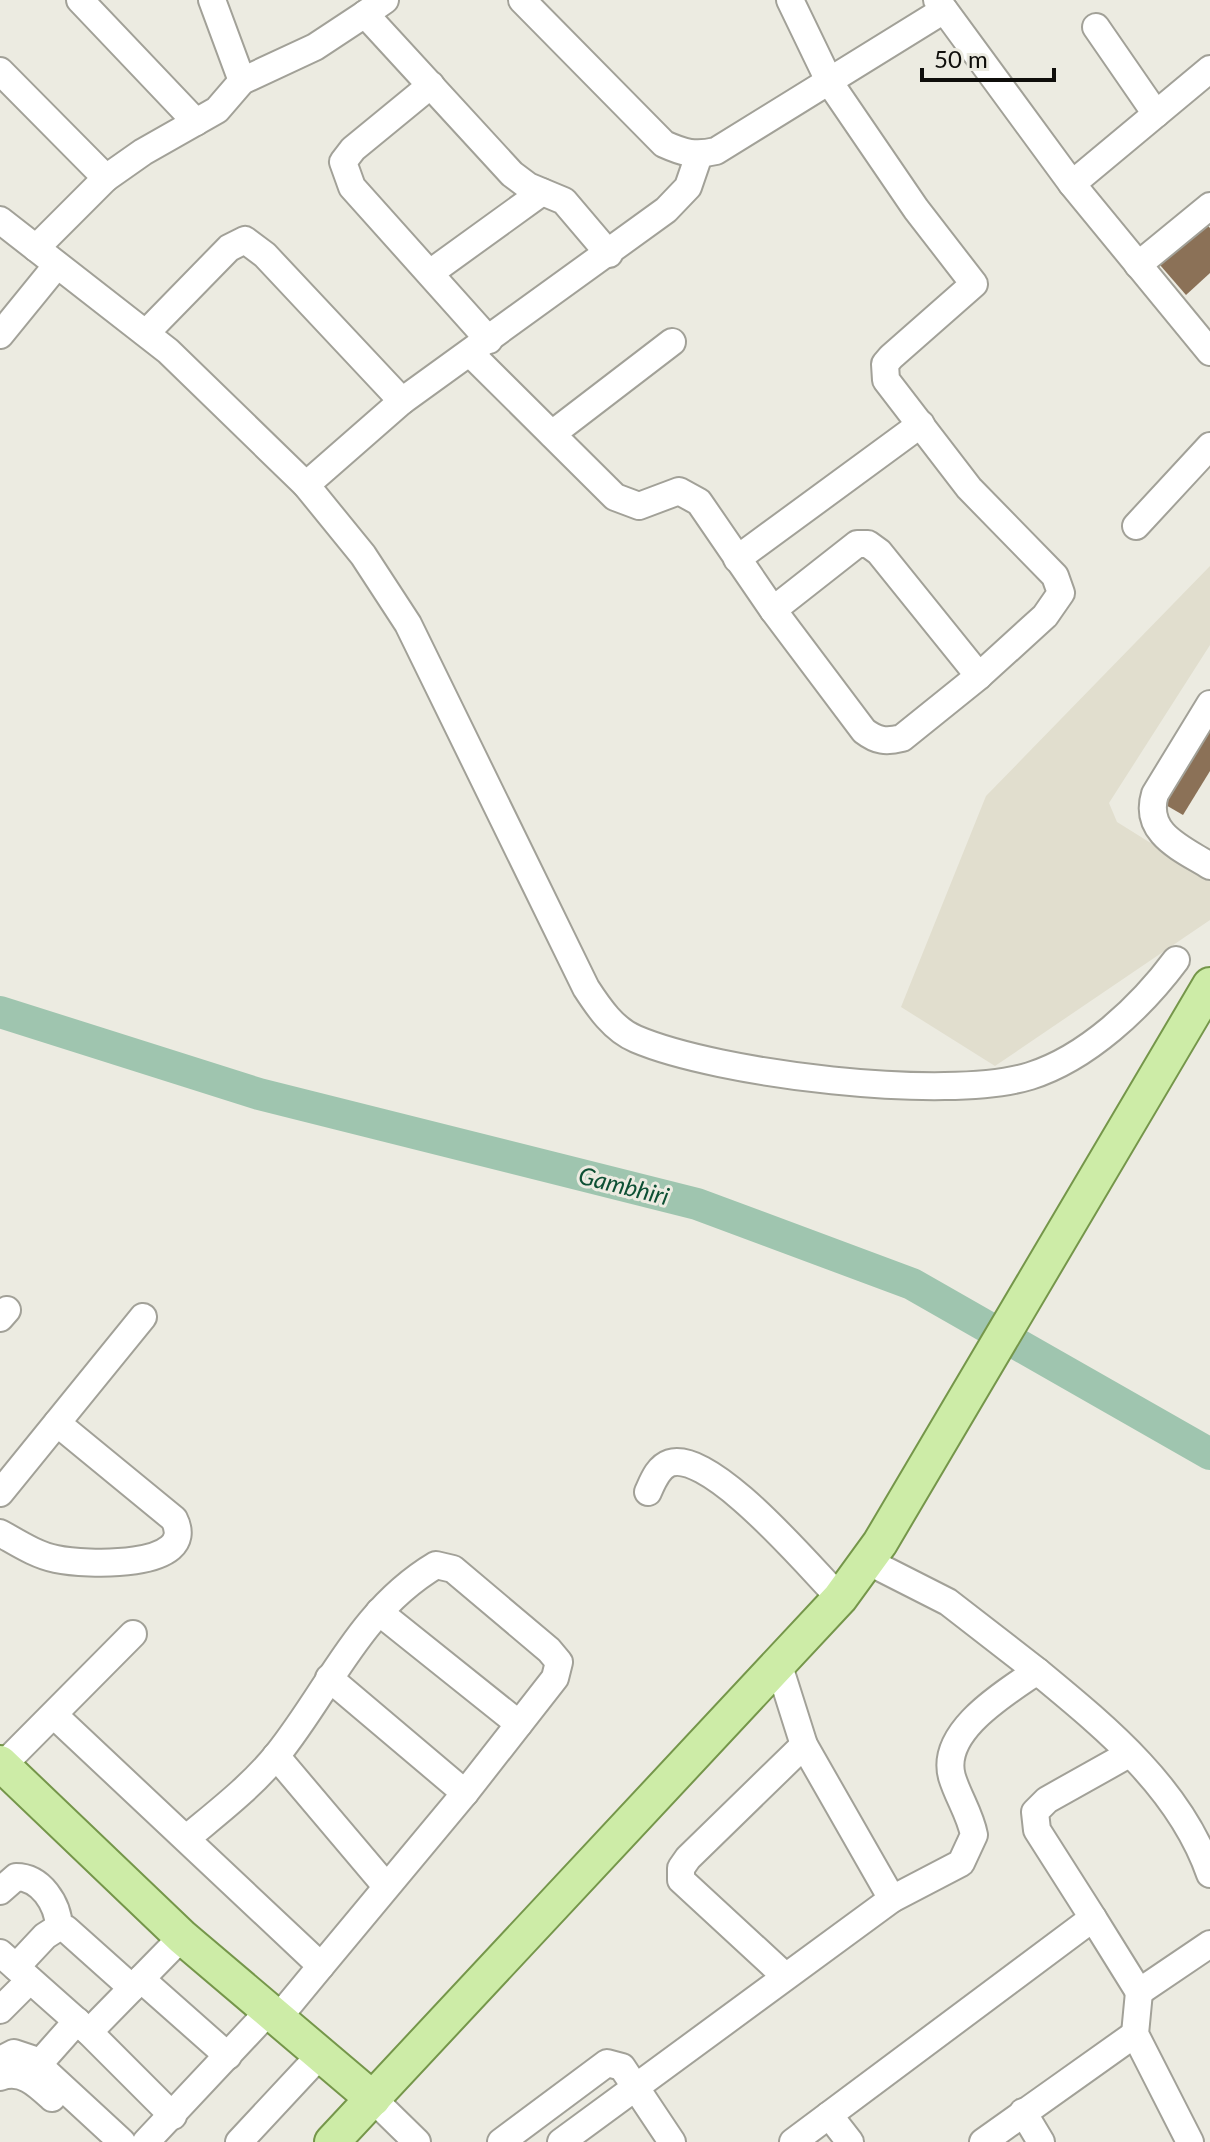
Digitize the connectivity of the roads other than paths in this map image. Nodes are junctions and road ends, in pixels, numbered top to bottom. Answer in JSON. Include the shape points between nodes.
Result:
{"nodes":[{"id":1,"x":80,"y":0,"type":"edge"},
{"id":2,"x":212,"y":0,"type":"edge"},
{"id":3,"x":522,"y":0,"type":"edge"},
{"id":4,"x":790,"y":0,"type":"edge"},
{"id":5,"x":941,"y":5,"type":"edge"},
{"id":6,"x":375,"y":7,"type":"edge"},
{"id":7,"x":1096,"y":27,"type":"dead end"},
{"id":8,"x":1210,"y":69,"type":"edge"},
{"id":9,"x":0,"y":71,"type":"edge"},
{"id":10,"x":242,"y":81,"type":"junction"},
{"id":11,"x":830,"y":83,"type":"junction"},
{"id":12,"x":431,"y":85,"type":"junction"},
{"id":13,"x":1156,"y":114,"type":"junction"},
{"id":14,"x":196,"y":122,"type":"junction"},
{"id":15,"x":699,"y":155,"type":"junction"},
{"id":16,"x":106,"y":178,"type":"junction"},
{"id":17,"x":1072,"y":184,"type":"junction"},
{"id":18,"x":542,"y":192,"type":"junction"},
{"id":19,"x":1210,"y":206,"type":"edge"},
{"id":20,"x":0,"y":220,"type":"edge"},
{"id":21,"x":36,"y":248,"type":"junction"},
{"id":22,"x":609,"y":254,"type":"junction"},
{"id":23,"x":57,"y":265,"type":"junction"},
{"id":24,"x":1138,"y":265,"type":"junction"},
{"id":25,"x":430,"y":273,"type":"junction"},
{"id":26,"x":146,"y":333,"type":"junction"},
{"id":27,"x":0,"y":335,"type":"edge"},
{"id":28,"x":672,"y":342,"type":"dead end"},
{"id":29,"x":479,"y":347,"type":"junction"},
{"id":30,"x":1210,"y":352,"type":"edge"},
{"id":31,"x":402,"y":401,"type":"junction"},
{"id":32,"x":921,"y":424,"type":"junction"},
{"id":33,"x":552,"y":434,"type":"junction"},
{"id":34,"x":1210,"y":446,"type":"edge"},
{"id":35,"x":306,"y":485,"type":"junction"},
{"id":36,"x":1136,"y":526,"type":"dead end"},
{"id":37,"x":737,"y":559,"type":"junction"},
{"id":38,"x":773,"y":610,"type":"junction"},
{"id":39,"x":979,"y":676,"type":"junction"},
{"id":40,"x":1210,"y":704,"type":"edge"},
{"id":41,"x":1210,"y":866,"type":"edge"},
{"id":42,"x":1176,"y":960,"type":"dead end"},
{"id":43,"x":1210,"y":986,"type":"edge"},
{"id":44,"x":1210,"y":1024,"type":"edge"},
{"id":45,"x":143,"y":1317,"type":"dead end"},
{"id":46,"x":57,"y":1423,"type":"junction"},
{"id":47,"x":648,"y":1492,"type":"dead end"},
{"id":48,"x":0,"y":1493,"type":"edge"},
{"id":49,"x":0,"y":1533,"type":"edge"},
{"id":50,"x":881,"y":1568,"type":"junction"},
{"id":51,"x":834,"y":1605,"type":"junction"},
{"id":52,"x":379,"y":1612,"type":"junction"},
{"id":53,"x":133,"y":1634,"type":"dead end"},
{"id":54,"x":779,"y":1666,"type":"junction"},
{"id":55,"x":1037,"y":1671,"type":"junction"},
{"id":56,"x":329,"y":1678,"type":"junction"},
{"id":57,"x":54,"y":1715,"type":"junction"},
{"id":58,"x":519,"y":1724,"type":"junction"},
{"id":59,"x":804,"y":1745,"type":"junction"},
{"id":60,"x":1129,"y":1754,"type":"junction"},
{"id":61,"x":276,"y":1756,"type":"junction"},
{"id":62,"x":1,"y":1765,"type":"edge"},
{"id":63,"x":465,"y":1793,"type":"junction"},
{"id":64,"x":187,"y":1838,"type":"junction"},
{"id":65,"x":1210,"y":1874,"type":"edge"},
{"id":66,"x":386,"y":1886,"type":"junction"},
{"id":67,"x":0,"y":1891,"type":"edge"},
{"id":68,"x":892,"y":1899,"type":"junction"},
{"id":69,"x":1093,"y":1918,"type":"junction"},
{"id":70,"x":59,"y":1927,"type":"junction"},
{"id":71,"x":182,"y":1937,"type":"junction"},
{"id":72,"x":1210,"y":1944,"type":"edge"},
{"id":73,"x":15,"y":1966,"type":"edge"},
{"id":74,"x":321,"y":1966,"type":"junction"},
{"id":75,"x":785,"y":1976,"type":"junction"},
{"id":76,"x":136,"y":1984,"type":"junction"},
{"id":77,"x":1139,"y":1992,"type":"junction"},
{"id":78,"x":0,"y":2010,"type":"edge"},
{"id":79,"x":274,"y":2014,"type":"junction"},
{"id":80,"x":83,"y":2027,"type":"junction"},
{"id":81,"x":1135,"y":2034,"type":"junction"},
{"id":82,"x":321,"y":2054,"type":"junction"},
{"id":83,"x":228,"y":2056,"type":"junction"},
{"id":84,"x":12,"y":2061,"type":"edge"},
{"id":85,"x":637,"y":2087,"type":"junction"},
{"id":86,"x":373,"y":2099,"type":"junction"},
{"id":87,"x":1023,"y":2112,"type":"junction"},
{"id":88,"x":829,"y":2115,"type":"junction"},
{"id":89,"x":173,"y":2116,"type":"junction"},
{"id":90,"x":248,"y":2139,"type":"edge"},
{"id":91,"x":98,"y":2142,"type":"edge"},
{"id":92,"x":122,"y":2142,"type":"edge"},
{"id":93,"x":146,"y":2142,"type":"edge"},
{"id":94,"x":332,"y":2142,"type":"edge"},
{"id":95,"x":417,"y":2142,"type":"edge"},
{"id":96,"x":501,"y":2142,"type":"edge"},
{"id":97,"x":561,"y":2142,"type":"edge"},
{"id":98,"x":672,"y":2142,"type":"edge"},
{"id":99,"x":793,"y":2142,"type":"edge"},
{"id":100,"x":850,"y":2142,"type":"edge"},
{"id":101,"x":983,"y":2142,"type":"edge"},
{"id":102,"x":1041,"y":2142,"type":"edge"},
{"id":103,"x":1190,"y":2142,"type":"edge"}],
"edges":[{"from":1,"to":14,"type":"street"},
{"from":2,"to":10,"type":"street"},
{"from":3,"to":15,"type":"street","via":[[664,144]]},
{"from":4,"to":11,"type":"street"},
{"from":5,"to":11,"type":"street"},
{"from":5,"to":17,"type":"street"},
{"from":6,"to":10,"type":"street","via":[[315,47]]},
{"from":6,"to":12,"type":"street"},
{"from":7,"to":13,"type":"street"},
{"from":8,"to":13,"type":"street"},
{"from":9,"to":16,"type":"street"},
{"from":10,"to":14,"type":"street","via":[[217,110]]},
{"from":11,"to":15,"type":"street","via":[[716,151]]},
{"from":11,"to":32,"type":"street","via":[[974,284],[885,364],[886,380]]},
{"from":12,"to":18,"type":"street","via":[[512,174]]},
{"from":12,"to":25,"type":"street","via":[[343,162],[352,187]]},
{"from":13,"to":17,"type":"street"},
{"from":14,"to":16,"type":"street"},
{"from":15,"to":22,"type":"street","via":[[680,199]]},
{"from":16,"to":21,"type":"street"},
{"from":17,"to":24,"type":"street"},
{"from":18,"to":22,"type":"street","via":[[564,201]]},
{"from":18,"to":25,"type":"street"},
{"from":19,"to":24,"type":"street"},
{"from":20,"to":21,"type":"street"},
{"from":21,"to":23,"type":"street"},
{"from":22,"to":29,"type":"street"},
{"from":23,"to":26,"type":"street"},
{"from":23,"to":27,"type":"street"},
{"from":24,"to":30,"type":"street"},
{"from":25,"to":29,"type":"street"},
{"from":26,"to":31,"type":"street","via":[[229,248],[245,240]]},
{"from":26,"to":35,"type":"street"},
{"from":28,"to":33,"type":"street"},
{"from":29,"to":31,"type":"street"},
{"from":29,"to":33,"type":"street"},
{"from":31,"to":35,"type":"street"},
{"from":32,"to":37,"type":"street"},
{"from":32,"to":39,"type":"street","via":[[969,488],[1060,585],[1057,604]]},
{"from":33,"to":37,"type":"street","via":[[628,505],[648,504],[666,493],[691,495]]},
{"from":34,"to":36,"type":"street"},
{"from":35,"to":42,"type":"street","via":[[363,555],[408,624],[586,988],[604,1015],[634,1038],[717,1065],[883,1084],[983,1084],[1030,1076],[1065,1059],[1108,1030],[1156,987]]},
{"from":37,"to":38,"type":"street"},
{"from":38,"to":39,"type":"street","via":[[857,544],[868,544]]},
{"from":38,"to":39,"type":"street","via":[[874,739],[902,738]]},
{"from":40,"to":41,"type":"street","via":[[1150,809],[1167,839]]},
{"from":43,"to":51,"type":"main road","via":[[880,1543]]},
{"from":44,"to":50,"type":"main road"},
{"from":45,"to":46,"type":"street"},
{"from":46,"to":48,"type":"street"},
{"from":46,"to":49,"type":"street","via":[[174,1519],[177,1541],[170,1550],[145,1559],[75,1562],[34,1551]]},
{"from":47,"to":51,"type":"street","via":[[666,1464],[703,1467],[732,1489]]},
{"from":50,"to":51,"type":"main road","via":[[848,1604]]},
{"from":50,"to":55,"type":"street","via":[[948,1602]]},
{"from":51,"to":54,"type":"main road"},
{"from":52,"to":56,"type":"street"},
{"from":52,"to":58,"type":"street"},
{"from":52,"to":58,"type":"street","via":[[436,1565],[453,1569],[559,1662],[555,1678]]},
{"from":53,"to":57,"type":"street"},
{"from":54,"to":59,"type":"street"},
{"from":54,"to":86,"type":"main road"},
{"from":55,"to":60,"type":"street"},
{"from":55,"to":68,"type":"street","via":[[999,1698],[957,1743],[951,1774],[972,1821],[969,1852],[951,1869]]},
{"from":56,"to":61,"type":"street"},
{"from":56,"to":63,"type":"street"},
{"from":57,"to":62,"type":"street"},
{"from":57,"to":64,"type":"street"},
{"from":58,"to":63,"type":"street"},
{"from":59,"to":68,"type":"street"},
{"from":59,"to":75,"type":"street","via":[[681,1868],[687,1889]]},
{"from":60,"to":65,"type":"street","via":[[1159,1782],[1200,1845]]},
{"from":60,"to":69,"type":"street","via":[[1035,1812],[1037,1830]]},
{"from":61,"to":64,"type":"street"},
{"from":61,"to":66,"type":"street"},
{"from":62,"to":71,"type":"main road"},
{"from":63,"to":66,"type":"street"},
{"from":64,"to":74,"type":"street"},
{"from":66,"to":74,"type":"street"},
{"from":67,"to":70,"type":"street","via":[[16,1877],[31,1881],[55,1905]]},
{"from":68,"to":75,"type":"street"},
{"from":69,"to":77,"type":"street"},
{"from":69,"to":88,"type":"street"},
{"from":70,"to":73,"type":"street"},
{"from":70,"to":76,"type":"street"},
{"from":71,"to":76,"type":"street"},
{"from":71,"to":79,"type":"main road"},
{"from":72,"to":77,"type":"street"},
{"from":73,"to":78,"type":"street"},
{"from":73,"to":80,"type":"street"},
{"from":74,"to":79,"type":"street"},
{"from":75,"to":85,"type":"street"},
{"from":76,"to":80,"type":"street"},
{"from":76,"to":83,"type":"street"},
{"from":77,"to":81,"type":"street"},
{"from":79,"to":82,"type":"main road"},
{"from":79,"to":83,"type":"street"},
{"from":80,"to":84,"type":"street"},
{"from":80,"to":89,"type":"street"},
{"from":81,"to":87,"type":"street"},
{"from":81,"to":103,"type":"street"},
{"from":82,"to":86,"type":"main road"},
{"from":82,"to":90,"type":"street"},
{"from":83,"to":89,"type":"street"},
{"from":84,"to":91,"type":"street"},
{"from":84,"to":92,"type":"street"},
{"from":85,"to":96,"type":"street","via":[[622,2067],[607,2063]]},
{"from":85,"to":97,"type":"street"},
{"from":85,"to":98,"type":"street"},
{"from":86,"to":94,"type":"main road"},
{"from":86,"to":95,"type":"street"},
{"from":87,"to":101,"type":"street"},
{"from":87,"to":102,"type":"street"},
{"from":88,"to":99,"type":"street"},
{"from":88,"to":100,"type":"street"},
{"from":89,"to":93,"type":"street"}]}
